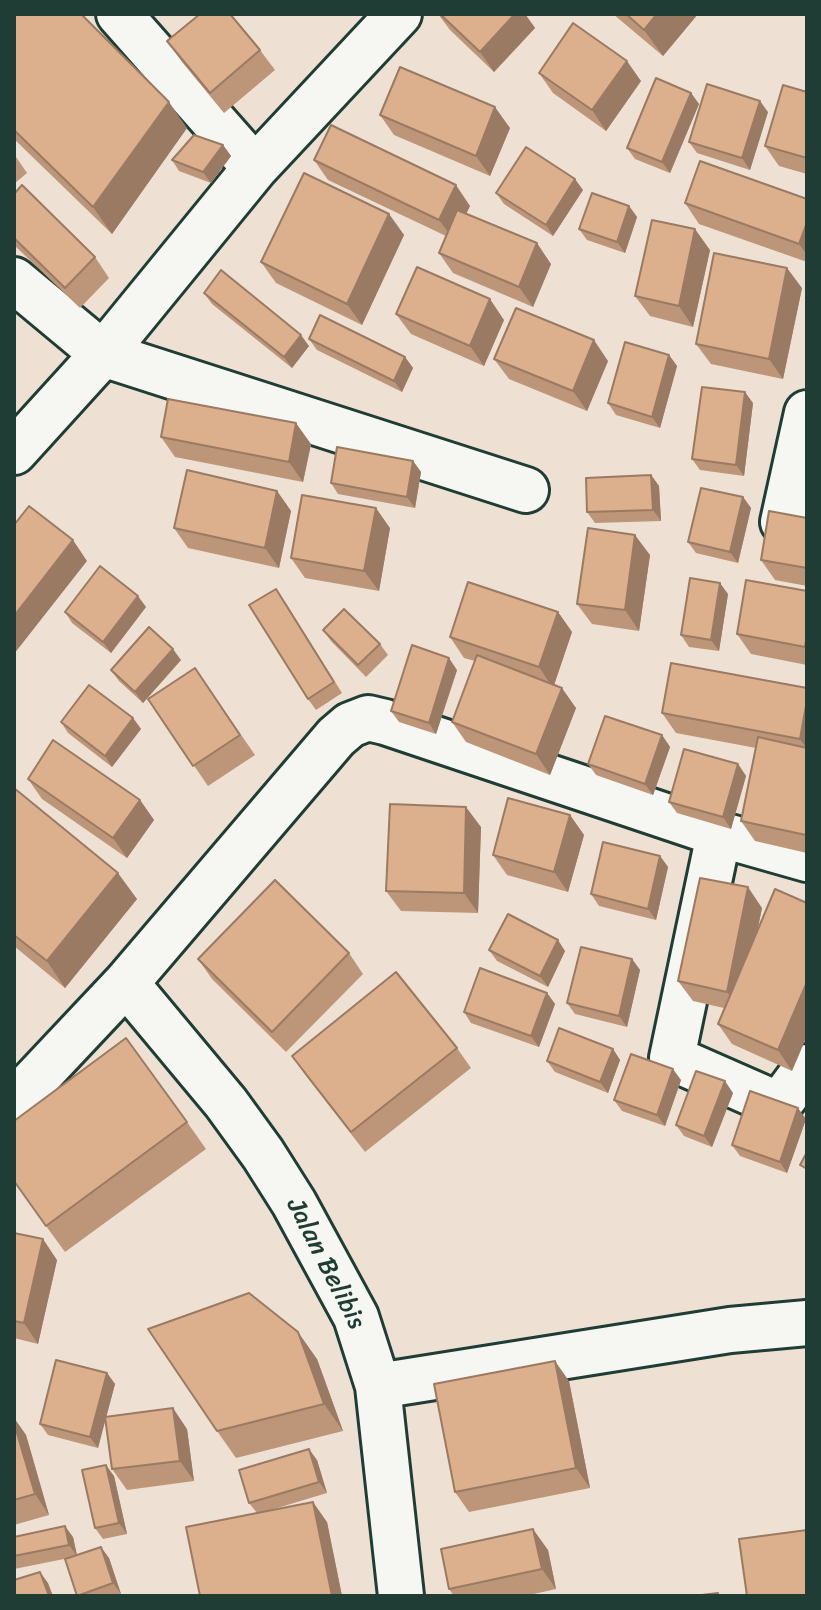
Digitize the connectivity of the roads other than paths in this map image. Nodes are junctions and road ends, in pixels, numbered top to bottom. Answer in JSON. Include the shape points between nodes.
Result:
{"nodes":[{"id":1,"x":119,"y":14,"type":"edge"},
{"id":2,"x":399,"y":14,"type":"edge"},
{"id":3,"x":255,"y":168,"type":"junction"},
{"id":4,"x":14,"y":280,"type":"edge"},
{"id":5,"x":103,"y":354,"type":"junction"},
{"id":6,"x":807,"y":413,"type":"edge"},
{"id":7,"x":14,"y":452,"type":"edge"},
{"id":8,"x":526,"y":490,"type":"dead end"},
{"id":9,"x":783,"y":522,"type":"edge"},
{"id":10,"x":719,"y":834,"type":"junction"},
{"id":11,"x":807,"y":859,"type":"edge"},
{"id":12,"x":126,"y":983,"type":"junction"},
{"id":13,"x":807,"y":1067,"type":"edge"},
{"id":14,"x":14,"y":1102,"type":"edge"},
{"id":15,"x":807,"y":1323,"type":"edge"},
{"id":16,"x":378,"y":1386,"type":"junction"},
{"id":17,"x":401,"y":1596,"type":"edge"}],
"edges":[{"from":1,"to":3,"type":"street"},
{"from":2,"to":3,"type":"street"},
{"from":3,"to":5,"type":"street"},
{"from":4,"to":5,"type":"street"},
{"from":5,"to":7,"type":"street"},
{"from":5,"to":8,"type":"street"},
{"from":6,"to":9,"type":"street"},
{"from":10,"to":11,"type":"street"},
{"from":10,"to":12,"type":"street","via":[[368,718],[336,737]]},
{"from":10,"to":13,"type":"street","via":[[672,1058],[779,1105]]},
{"from":12,"to":14,"type":"street"},
{"from":12,"to":16,"type":"street","name":"Jalan Belibis","via":[[226,1103],[287,1191],[356,1317]]},
{"from":15,"to":16,"type":"street","via":[[730,1330]]},
{"from":16,"to":17,"type":"street","name":"Jalan Belibis"}]}
